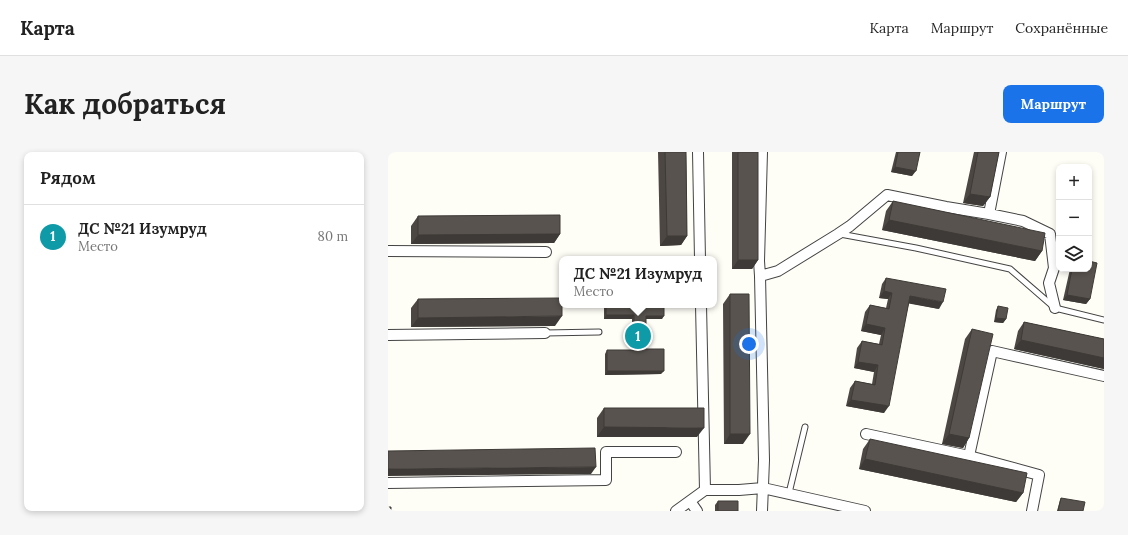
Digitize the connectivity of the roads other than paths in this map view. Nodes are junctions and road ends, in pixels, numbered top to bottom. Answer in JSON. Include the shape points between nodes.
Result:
{"nodes":[{"id":1,"x":698,"y":152,"type":"edge"},
{"id":2,"x":762,"y":152,"type":"edge"},
{"id":3,"x":1001,"y":152,"type":"edge"},
{"id":4,"x":989,"y":214,"type":"junction"},
{"id":5,"x":838,"y":234,"type":"junction"},
{"id":6,"x":388,"y":251,"type":"edge"},
{"id":7,"x":546,"y":252,"type":"dead end"},
{"id":8,"x":700,"y":256,"type":"edge"},
{"id":9,"x":760,"y":276,"type":"junction"},
{"id":10,"x":701,"y":308,"type":"edge"},
{"id":11,"x":1055,"y":308,"type":"junction"},
{"id":12,"x":1104,"y":320,"type":"edge"},
{"id":13,"x":599,"y":332,"type":"dead end"},
{"id":14,"x":545,"y":333,"type":"joint"},
{"id":15,"x":388,"y":335,"type":"edge"},
{"id":16,"x":1104,"y":376,"type":"edge"},
{"id":17,"x":805,"y":427,"type":"dead end"},
{"id":18,"x":866,"y":434,"type":"dead end"},
{"id":19,"x":676,"y":452,"type":"dead end"},
{"id":20,"x":969,"y":456,"type":"junction"},
{"id":21,"x":388,"y":483,"type":"edge"},
{"id":22,"x":763,"y":488,"type":"junction"},
{"id":23,"x":705,"y":490,"type":"junction"},
{"id":24,"x":789,"y":493,"type":"junction"},
{"id":25,"x":690,"y":501,"type":"junction"},
{"id":26,"x":676,"y":511,"type":"edge"},
{"id":27,"x":697,"y":511,"type":"edge"},
{"id":28,"x":762,"y":511,"type":"edge"},
{"id":29,"x":865,"y":511,"type":"edge"},
{"id":30,"x":1032,"y":511,"type":"edge"}],
"edges":[{"from":1,"to":8,"type":"street"},
{"from":2,"to":9,"type":"street"},
{"from":3,"to":4,"type":"street"},
{"from":4,"to":5,"type":"street","via":[[887,195]]},
{"from":4,"to":11,"type":"street","via":[[1023,221],[1050,234],[1054,268],[1049,283]]},
{"from":5,"to":9,"type":"street","via":[[778,270]]},
{"from":5,"to":11,"type":"lane","via":[[1010,269]]},
{"from":6,"to":7,"type":"street"},
{"from":9,"to":22,"type":"street"},
{"from":10,"to":23,"type":"street"},
{"from":11,"to":12,"type":"lane"},
{"from":13,"to":14,"type":"lane"},
{"from":14,"to":15,"type":"street"},
{"from":16,"to":20,"type":"street","via":[[992,351]]},
{"from":17,"to":24,"type":"lane"},
{"from":18,"to":20,"type":"street"},
{"from":19,"to":21,"type":"street","via":[[606,452],[606,480]]},
{"from":20,"to":30,"type":"street","via":[[1039,476]]},
{"from":22,"to":23,"type":"street"},
{"from":22,"to":24,"type":"street"},
{"from":22,"to":28,"type":"street"},
{"from":23,"to":25,"type":"street"},
{"from":24,"to":29,"type":"street"},
{"from":25,"to":26,"type":"street"},
{"from":25,"to":27,"type":"street"}]}
